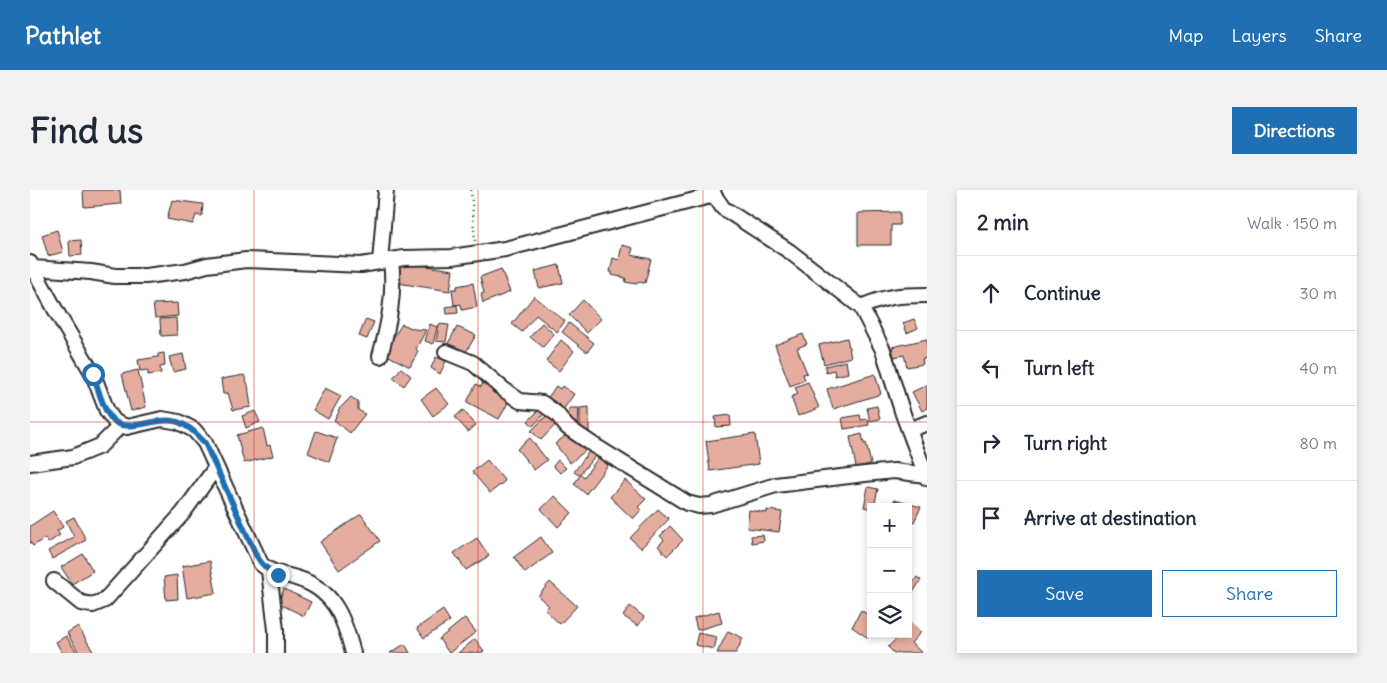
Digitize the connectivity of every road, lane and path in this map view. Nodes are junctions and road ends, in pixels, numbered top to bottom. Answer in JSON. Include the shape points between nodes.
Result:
{"nodes":[{"id":1,"x":386,"y":190,"type":"edge"},
{"id":2,"x":471,"y":190,"type":"edge"},
{"id":3,"x":714,"y":193,"type":"edge"},
{"id":4,"x":476,"y":254,"type":"junction"},
{"id":5,"x":386,"y":261,"type":"junction"},
{"id":6,"x":31,"y":265,"type":"edge"},
{"id":7,"x":927,"y":295,"type":"edge"},
{"id":8,"x":861,"y":307,"type":"junction"},
{"id":9,"x":446,"y":352,"type":"dead end"},
{"id":10,"x":380,"y":356,"type":"dead end"},
{"id":11,"x":927,"y":423,"type":"edge"},
{"id":12,"x":121,"y":425,"type":"junction"},
{"id":13,"x":909,"y":430,"type":"junction"},
{"id":14,"x":30,"y":463,"type":"edge"},
{"id":15,"x":216,"y":467,"type":"junction"},
{"id":16,"x":926,"y":477,"type":"edge"},
{"id":17,"x":268,"y":571,"type":"junction"},
{"id":18,"x":54,"y":581,"type":"dead end"},
{"id":19,"x":276,"y":653,"type":"edge"},
{"id":20,"x":353,"y":653,"type":"edge"}],
"edges":[{"from":1,"to":5,"type":"street"},
{"from":2,"to":4,"type":"path"},
{"from":3,"to":4,"type":"street"},
{"from":3,"to":8,"type":"street","via":[[723,208],[788,251]]},
{"from":4,"to":5,"type":"street"},
{"from":5,"to":6,"type":"street","via":[[361,265],[246,260],[146,276],[115,276]]},
{"from":5,"to":10,"type":"street","via":[[394,282]]},
{"from":6,"to":12,"type":"street","via":[[93,374],[110,417]]},
{"from":7,"to":8,"type":"street","via":[[879,299]]},
{"from":8,"to":13,"type":"street","via":[[883,350]]},
{"from":9,"to":16,"type":"street","via":[[472,363],[520,401],[542,404],[557,414],[567,427],[687,503],[711,505],[776,485],[865,474],[894,471]]},
{"from":11,"to":13,"type":"street"},
{"from":12,"to":14,"type":"street","via":[[100,446],[73,457]]},
{"from":12,"to":15,"type":"street","via":[[134,426],[162,419],[179,422],[194,430],[205,443]]},
{"from":13,"to":16,"type":"street"},
{"from":15,"to":17,"type":"street","via":[[256,555]]},
{"from":15,"to":18,"type":"street","via":[[183,513],[104,600],[93,605],[81,604]]},
{"from":17,"to":19,"type":"street"},
{"from":17,"to":20,"type":"street","via":[[310,582],[328,595],[345,622]]}]}
